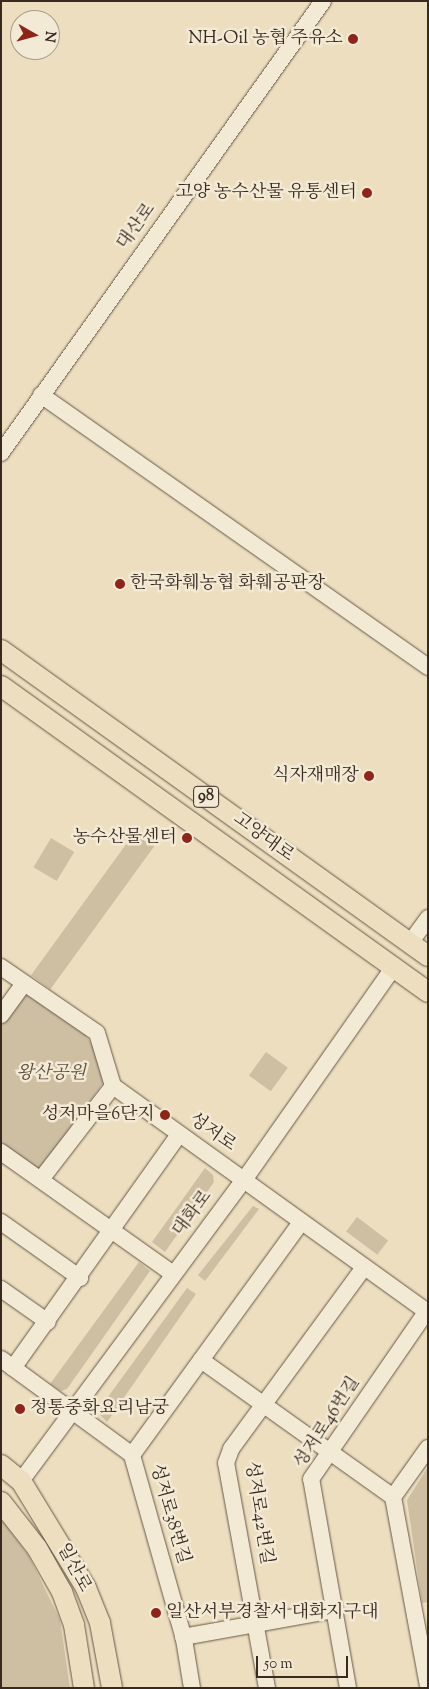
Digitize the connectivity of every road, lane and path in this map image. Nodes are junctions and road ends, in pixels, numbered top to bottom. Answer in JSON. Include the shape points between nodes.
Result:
{"nodes":[{"id":1,"x":324,"y":1,"type":"edge"},
{"id":2,"x":41,"y":395,"type":"junction"},
{"id":3,"x":1,"y":453,"type":"edge"},
{"id":4,"x":1,"y":650,"type":"edge"},
{"id":5,"x":428,"y":667,"type":"edge"},
{"id":6,"x":1,"y":686,"type":"edge"},
{"id":7,"x":428,"y":918,"type":"edge"},
{"id":8,"x":410,"y":944,"type":"junction"},
{"id":9,"x":428,"y":956,"type":"edge"},
{"id":10,"x":1,"y":967,"type":"edge"},
{"id":11,"x":393,"y":968,"type":"junction"},
{"id":12,"x":24,"y":983,"type":"junction"},
{"id":13,"x":428,"y":992,"type":"edge"},
{"id":14,"x":1,"y":1015,"type":"edge"},
{"id":15,"x":113,"y":1086,"type":"junction"},
{"id":16,"x":179,"y":1134,"type":"junction"},
{"id":17,"x":1,"y":1152,"type":"edge"},
{"id":18,"x":42,"y":1178,"type":"junction"},
{"id":19,"x":244,"y":1180,"type":"junction"},
{"id":20,"x":1,"y":1222,"type":"edge"},
{"id":21,"x":301,"y":1222,"type":"junction"},
{"id":22,"x":112,"y":1230,"type":"junction"},
{"id":23,"x":364,"y":1267,"type":"junction"},
{"id":24,"x":173,"y":1274,"type":"junction"},
{"id":25,"x":80,"y":1278,"type":"junction"},
{"id":26,"x":1,"y":1289,"type":"edge"},
{"id":27,"x":428,"y":1311,"type":"edge"},
{"id":28,"x":48,"y":1322,"type":"junction"},
{"id":29,"x":201,"y":1360,"type":"junction"},
{"id":30,"x":7,"y":1364,"type":"edge"},
{"id":31,"x":265,"y":1405,"type":"junction"},
{"id":32,"x":75,"y":1410,"type":"junction"},
{"id":33,"x":428,"y":1448,"type":"edge"},
{"id":34,"x":329,"y":1452,"type":"junction"},
{"id":35,"x":132,"y":1454,"type":"junction"},
{"id":36,"x":1,"y":1465,"type":"edge"},
{"id":37,"x":21,"y":1481,"type":"junction"},
{"id":38,"x":393,"y":1498,"type":"junction"},
{"id":39,"x":1,"y":1502,"type":"edge"},
{"id":40,"x":335,"y":1610,"type":"junction"},
{"id":41,"x":256,"y":1624,"type":"junction"},
{"id":42,"x":183,"y":1637,"type":"junction"},
{"id":43,"x":428,"y":1685,"type":"edge"},
{"id":44,"x":84,"y":1688,"type":"edge"},
{"id":45,"x":112,"y":1688,"type":"edge"},
{"id":46,"x":192,"y":1688,"type":"edge"},
{"id":47,"x":267,"y":1688,"type":"edge"},
{"id":48,"x":348,"y":1688,"type":"edge"}],
"edges":[{"from":1,"to":2,"type":"street","name":"대산로"},
{"from":2,"to":3,"type":"street","name":"대산로"},
{"from":2,"to":5,"type":"street"},
{"from":4,"to":8,"type":"main road","name":"고양대로","number":"98"},
{"from":6,"to":11,"type":"main road","name":"고양대로","number":"98"},
{"from":7,"to":8,"type":"street"},
{"from":8,"to":9,"type":"main road","name":"고양대로","number":"98"},
{"from":10,"to":12,"type":"street"},
{"from":11,"to":13,"type":"main road","name":"고양대로","number":"98"},
{"from":11,"to":19,"type":"street","name":"대화로"},
{"from":12,"to":14,"type":"street"},
{"from":12,"to":15,"type":"street","via":[[97,1033]]},
{"from":15,"to":16,"type":"street","name":"성저로"},
{"from":15,"to":18,"type":"street"},
{"from":16,"to":19,"type":"street","name":"성저로"},
{"from":16,"to":22,"type":"street"},
{"from":17,"to":18,"type":"street"},
{"from":18,"to":22,"type":"street"},
{"from":19,"to":21,"type":"street","name":"성저로"},
{"from":19,"to":24,"type":"street","name":"대화로"},
{"from":20,"to":25,"type":"street"},
{"from":21,"to":23,"type":"street","name":"성저로"},
{"from":21,"to":29,"type":"street","name":"성저로38번길"},
{"from":22,"to":24,"type":"street"},
{"from":22,"to":25,"type":"street"},
{"from":23,"to":27,"type":"street","name":"성저로"},
{"from":23,"to":31,"type":"street","name":"성저로42번길"},
{"from":24,"to":32,"type":"street","name":"대화로"},
{"from":25,"to":28,"type":"street"},
{"from":26,"to":28,"type":"street"},
{"from":27,"to":34,"type":"street","name":"성저로46번길"},
{"from":28,"to":30,"type":"street"},
{"from":29,"to":31,"type":"street"},
{"from":29,"to":35,"type":"street","name":"성저로38번길"},
{"from":30,"to":32,"type":"street"},
{"from":31,"to":34,"type":"street"},
{"from":31,"to":41,"type":"street","name":"성저로42번길","via":[[231,1449],[226,1463]]},
{"from":32,"to":35,"type":"street"},
{"from":32,"to":37,"type":"street","name":"대화로"},
{"from":33,"to":38,"type":"street"},
{"from":34,"to":38,"type":"street"},
{"from":34,"to":40,"type":"street","name":"성저로46번길","via":[[311,1479]]},
{"from":35,"to":42,"type":"street","name":"성저로38번길"},
{"from":36,"to":37,"type":"main road","name":"일산로"},
{"from":37,"to":45,"type":"main road","name":"일산로","via":[[86,1588],[100,1623]]},
{"from":38,"to":43,"type":"street"},
{"from":39,"to":44,"type":"main road","name":"일산로","via":[[37,1548],[62,1592],[74,1625]]},
{"from":40,"to":41,"type":"street"},
{"from":40,"to":48,"type":"street","name":"성저로46번길"},
{"from":41,"to":42,"type":"street"},
{"from":41,"to":47,"type":"street","name":"성저로42번길"},
{"from":42,"to":46,"type":"street","name":"성저로38번길"}]}
